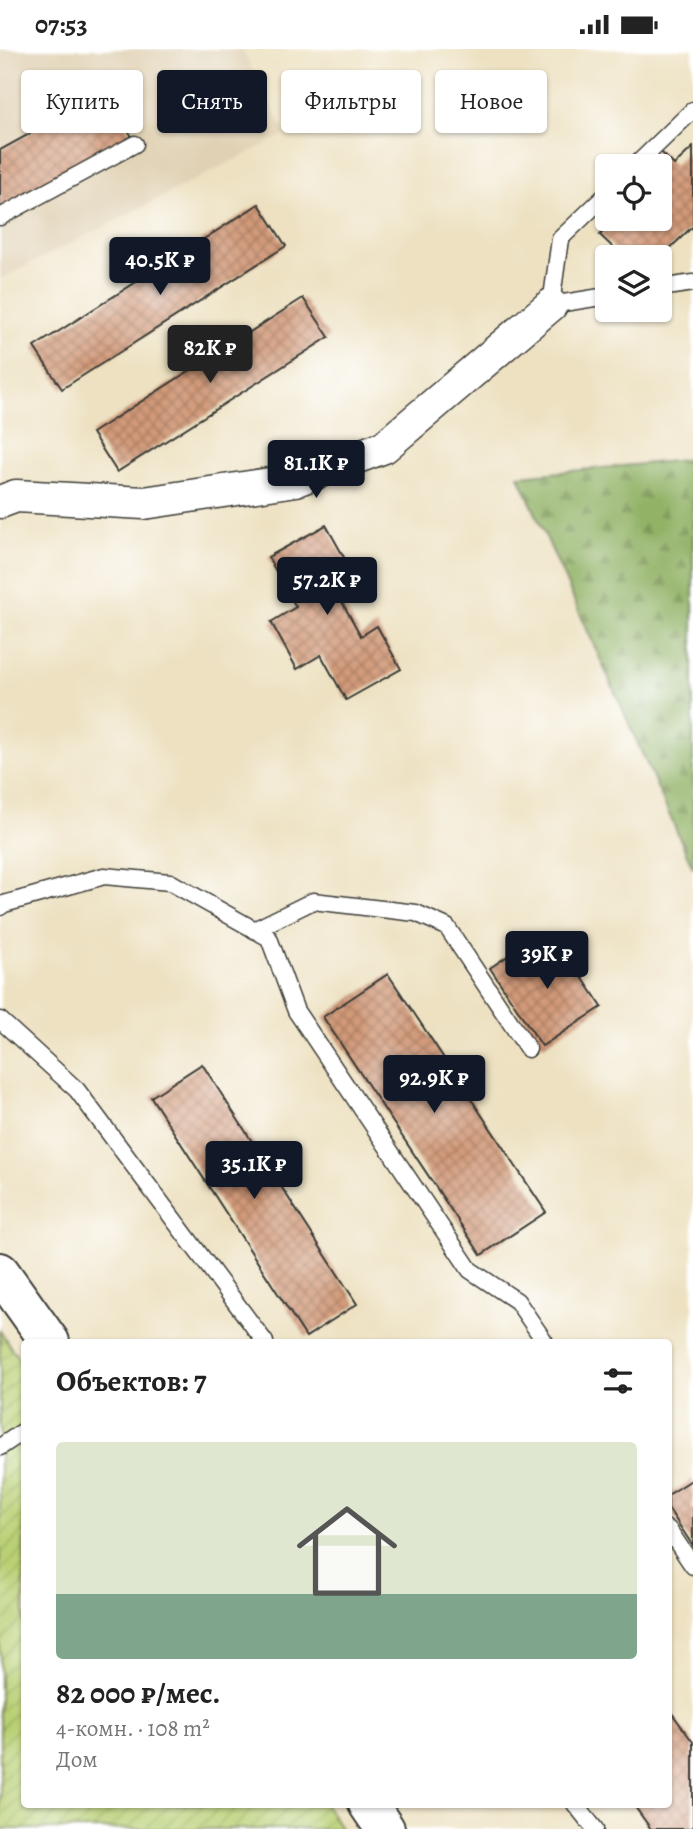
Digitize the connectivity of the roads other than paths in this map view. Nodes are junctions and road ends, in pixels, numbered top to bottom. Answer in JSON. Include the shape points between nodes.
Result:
{"nodes":[{"id":1,"x":693,"y":110,"type":"edge"},
{"id":2,"x":135,"y":143,"type":"dead end"},
{"id":3,"x":647,"y":154,"type":"edge"},
{"id":4,"x":595,"y":205,"type":"edge"},
{"id":5,"x":0,"y":217,"type":"edge"},
{"id":6,"x":693,"y":283,"type":"edge"},
{"id":7,"x":672,"y":286,"type":"edge"},
{"id":8,"x":595,"y":298,"type":"edge"},
{"id":9,"x":551,"y":305,"type":"junction"},
{"id":10,"x":0,"y":502,"type":"edge"},
{"id":11,"x":0,"y":907,"type":"edge"},
{"id":12,"x":254,"y":930,"type":"junction"},
{"id":13,"x":0,"y":1020,"type":"edge"},
{"id":14,"x":528,"y":1049,"type":"dead end"},
{"id":15,"x":0,"y":1272,"type":"edge"},
{"id":16,"x":48,"y":1339,"type":"edge"},
{"id":17,"x":263,"y":1339,"type":"edge"},
{"id":18,"x":543,"y":1339,"type":"edge"},
{"id":19,"x":21,"y":1433,"type":"edge"},
{"id":20,"x":0,"y":1447,"type":"edge"},
{"id":21,"x":672,"y":1535,"type":"edge"},
{"id":22,"x":693,"y":1566,"type":"edge"},
{"id":23,"x":371,"y":1808,"type":"edge"},
{"id":24,"x":578,"y":1808,"type":"edge"},
{"id":25,"x":385,"y":1829,"type":"edge"},
{"id":26,"x":594,"y":1829,"type":"edge"}],
"edges":[{"from":1,"to":3,"type":"lane"},
{"from":2,"to":5,"type":"lane"},
{"from":4,"to":9,"type":"lane","via":[[560,239]]},
{"from":6,"to":7,"type":"lane"},
{"from":8,"to":9,"type":"lane"},
{"from":9,"to":10,"type":"street","via":[[384,447],[296,480],[144,503],[16,496]]},
{"from":11,"to":12,"type":"lane","via":[[104,876],[170,882]]},
{"from":12,"to":14,"type":"lane","via":[[313,901],[416,913],[447,927]]},
{"from":12,"to":18,"type":"lane","via":[[269,938],[296,1011],[470,1270],[517,1301]]},
{"from":13,"to":17,"type":"lane","via":[[77,1090]]},
{"from":15,"to":16,"type":"main road"},
{"from":19,"to":20,"type":"lane"},
{"from":21,"to":22,"type":"lane"},
{"from":23,"to":25,"type":"main road"},
{"from":24,"to":26,"type":"lane"}]}
